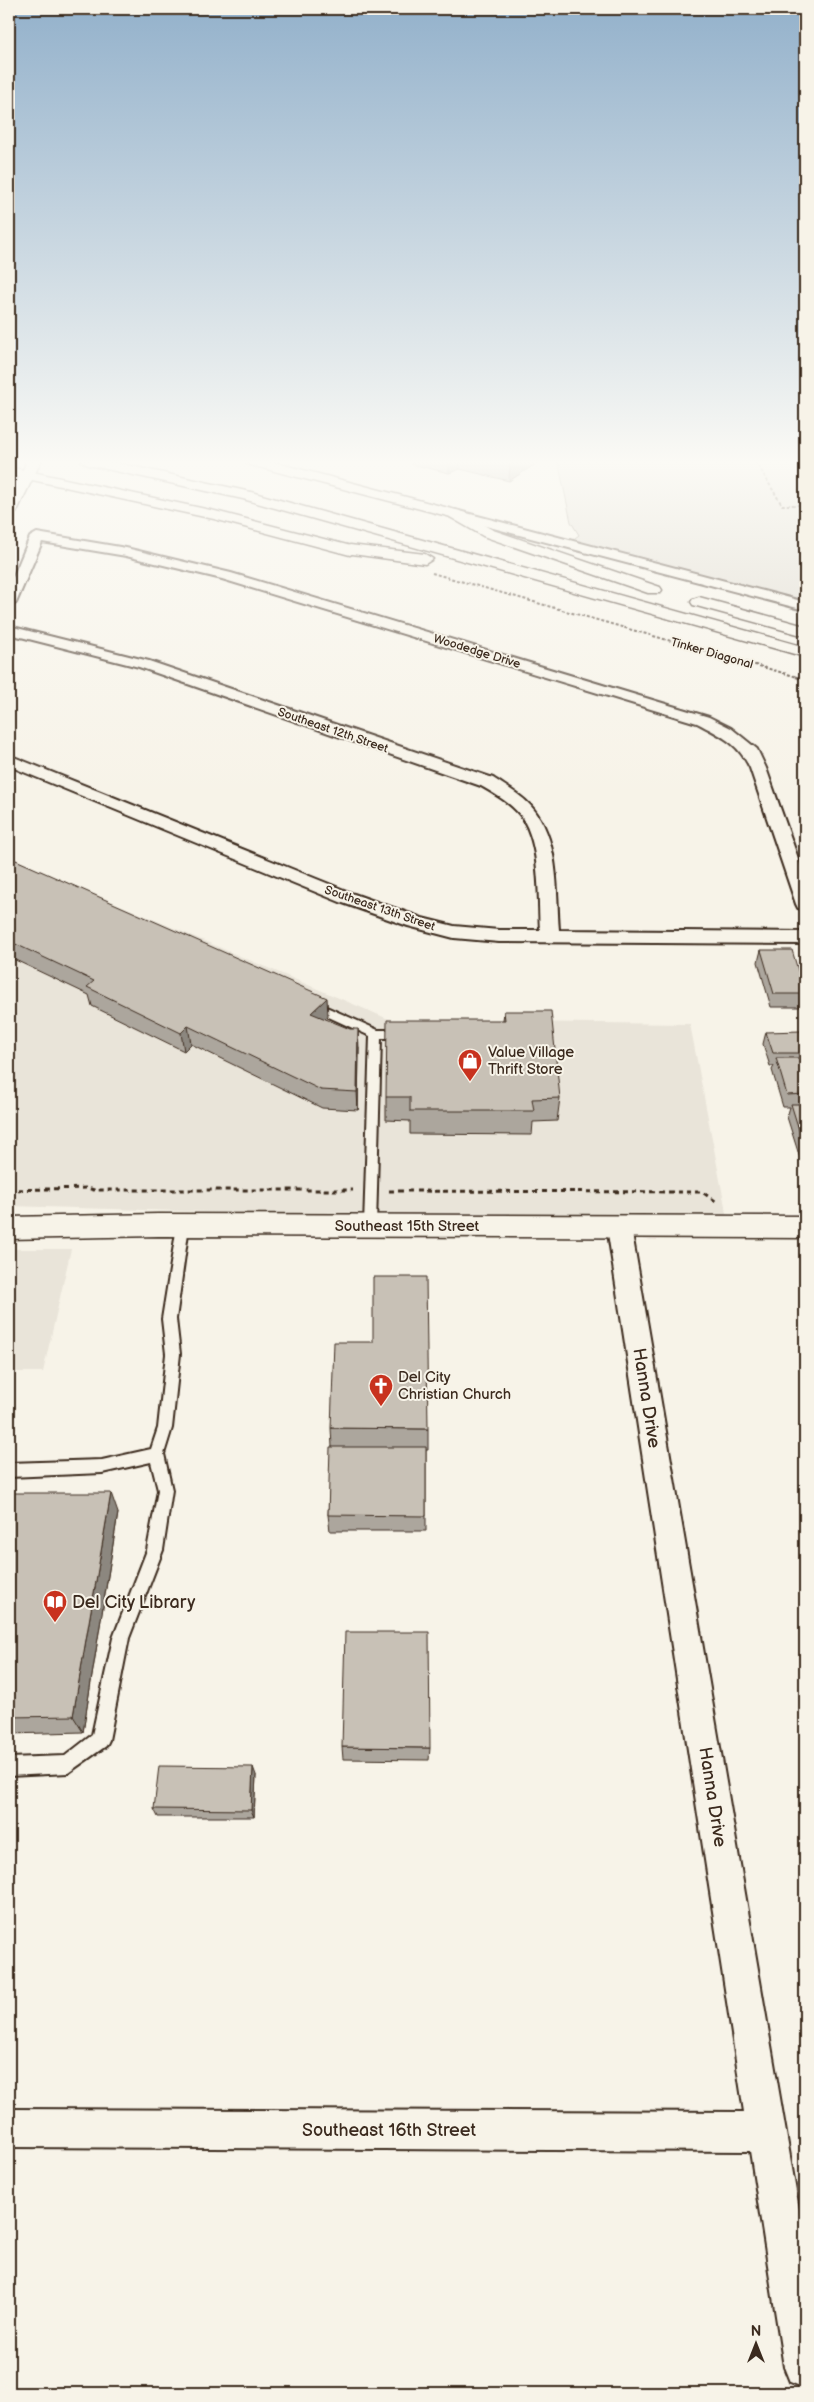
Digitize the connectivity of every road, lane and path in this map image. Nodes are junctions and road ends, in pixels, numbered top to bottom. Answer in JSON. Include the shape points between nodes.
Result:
{"nodes":[{"id":1,"x":22,"y":573,"type":"edge"},
{"id":2,"x":214,"y":573,"type":"edge"},
{"id":3,"x":433,"y":573,"type":"edge"},
{"id":4,"x":501,"y":573,"type":"edge"},
{"id":5,"x":526,"y":573,"type":"edge"},
{"id":6,"x":591,"y":573,"type":"edge"},
{"id":7,"x":605,"y":573,"type":"edge"},
{"id":8,"x":680,"y":573,"type":"edge"},
{"id":9,"x":572,"y":586,"type":"junction"},
{"id":10,"x":654,"y":590,"type":"junction"},
{"id":11,"x":9,"y":603,"type":"edge"},
{"id":12,"x":805,"y":606,"type":"edge"},
{"id":13,"x":9,"y":630,"type":"edge"},
{"id":14,"x":805,"y":631,"type":"edge"},
{"id":15,"x":805,"y":652,"type":"edge"},
{"id":16,"x":805,"y":679,"type":"edge"},
{"id":17,"x":9,"y":760,"type":"edge"},
{"id":18,"x":805,"y":904,"type":"edge"},
{"id":19,"x":550,"y":935,"type":"junction"},
{"id":20,"x":805,"y":938,"type":"edge"},
{"id":21,"x":304,"y":1001,"type":"edge"},
{"id":22,"x":376,"y":1034,"type":"junction"},
{"id":23,"x":415,"y":1034,"type":"edge"},
{"id":24,"x":9,"y":1190,"type":"edge"},
{"id":25,"x":371,"y":1190,"type":"junction"},
{"id":26,"x":719,"y":1204,"type":"dead end"},
{"id":27,"x":183,"y":1226,"type":"junction"},
{"id":28,"x":370,"y":1226,"type":"junction"},
{"id":29,"x":619,"y":1227,"type":"junction"},
{"id":30,"x":805,"y":1227,"type":"edge"},
{"id":31,"x":9,"y":1228,"type":"edge"},
{"id":32,"x":156,"y":1454,"type":"junction"},
{"id":33,"x":9,"y":1470,"type":"edge"},
{"id":34,"x":9,"y":1767,"type":"edge"},
{"id":35,"x":9,"y":2128,"type":"edge"},
{"id":36,"x":768,"y":2132,"type":"junction"},
{"id":37,"x":805,"y":2367,"type":"edge"}],
"edges":[{"from":1,"to":11,"type":"street","name":"Woodedge Drive"},
{"from":2,"to":18,"type":"street","name":"Woodedge Drive","via":[[703,720],[725,731],[749,750],[758,768]]},
{"from":3,"to":16,"type":"path","name":"Tinker Diagonal"},
{"from":4,"to":9,"type":"main road"},
{"from":5,"to":9,"type":"main road","name":"Tinker Diagonal"},
{"from":6,"to":10,"type":"main road"},
{"from":7,"to":10,"type":"main road"},
{"from":8,"to":12,"type":"street"},
{"from":9,"to":15,"type":"main road","name":"Tinker Diagonal"},
{"from":10,"to":14,"type":"main road"},
{"from":13,"to":19,"type":"street","name":"Southeast 12th Street","via":[[144,664],[487,782],[530,815],[541,842]]},
{"from":17,"to":19,"type":"street","name":"Southeast 13th Street","via":[[347,898],[415,922],[454,932],[499,936]]},
{"from":19,"to":20,"type":"street","name":"Southeast 13th Street"},
{"from":21,"to":22,"type":"lane"},
{"from":22,"to":23,"type":"lane"},
{"from":22,"to":25,"type":"lane"},
{"from":24,"to":25,"type":"path"},
{"from":25,"to":26,"type":"path","via":[[702,1192]]},
{"from":25,"to":28,"type":"lane"},
{"from":27,"to":28,"type":"main road","name":"Southeast 15th Street"},
{"from":27,"to":31,"type":"main road","name":"Southeast 15th Street"},
{"from":27,"to":32,"type":"lane","via":[[170,1318],[173,1354],[165,1428]]},
{"from":28,"to":29,"type":"main road","name":"Southeast 15th Street"},
{"from":29,"to":30,"type":"main road","name":"Southeast 15th Street"},
{"from":29,"to":36,"type":"street","name":"Hanna Drive"},
{"from":32,"to":33,"type":"lane","via":[[137,1462],[110,1467]]},
{"from":32,"to":34,"type":"lane","via":[[164,1490],[155,1550],[121,1638],[100,1740],[68,1764]]},
{"from":35,"to":36,"type":"street","name":"Southeast 16th Street"},
{"from":36,"to":37,"type":"street","name":"Hanna Drive"}]}
